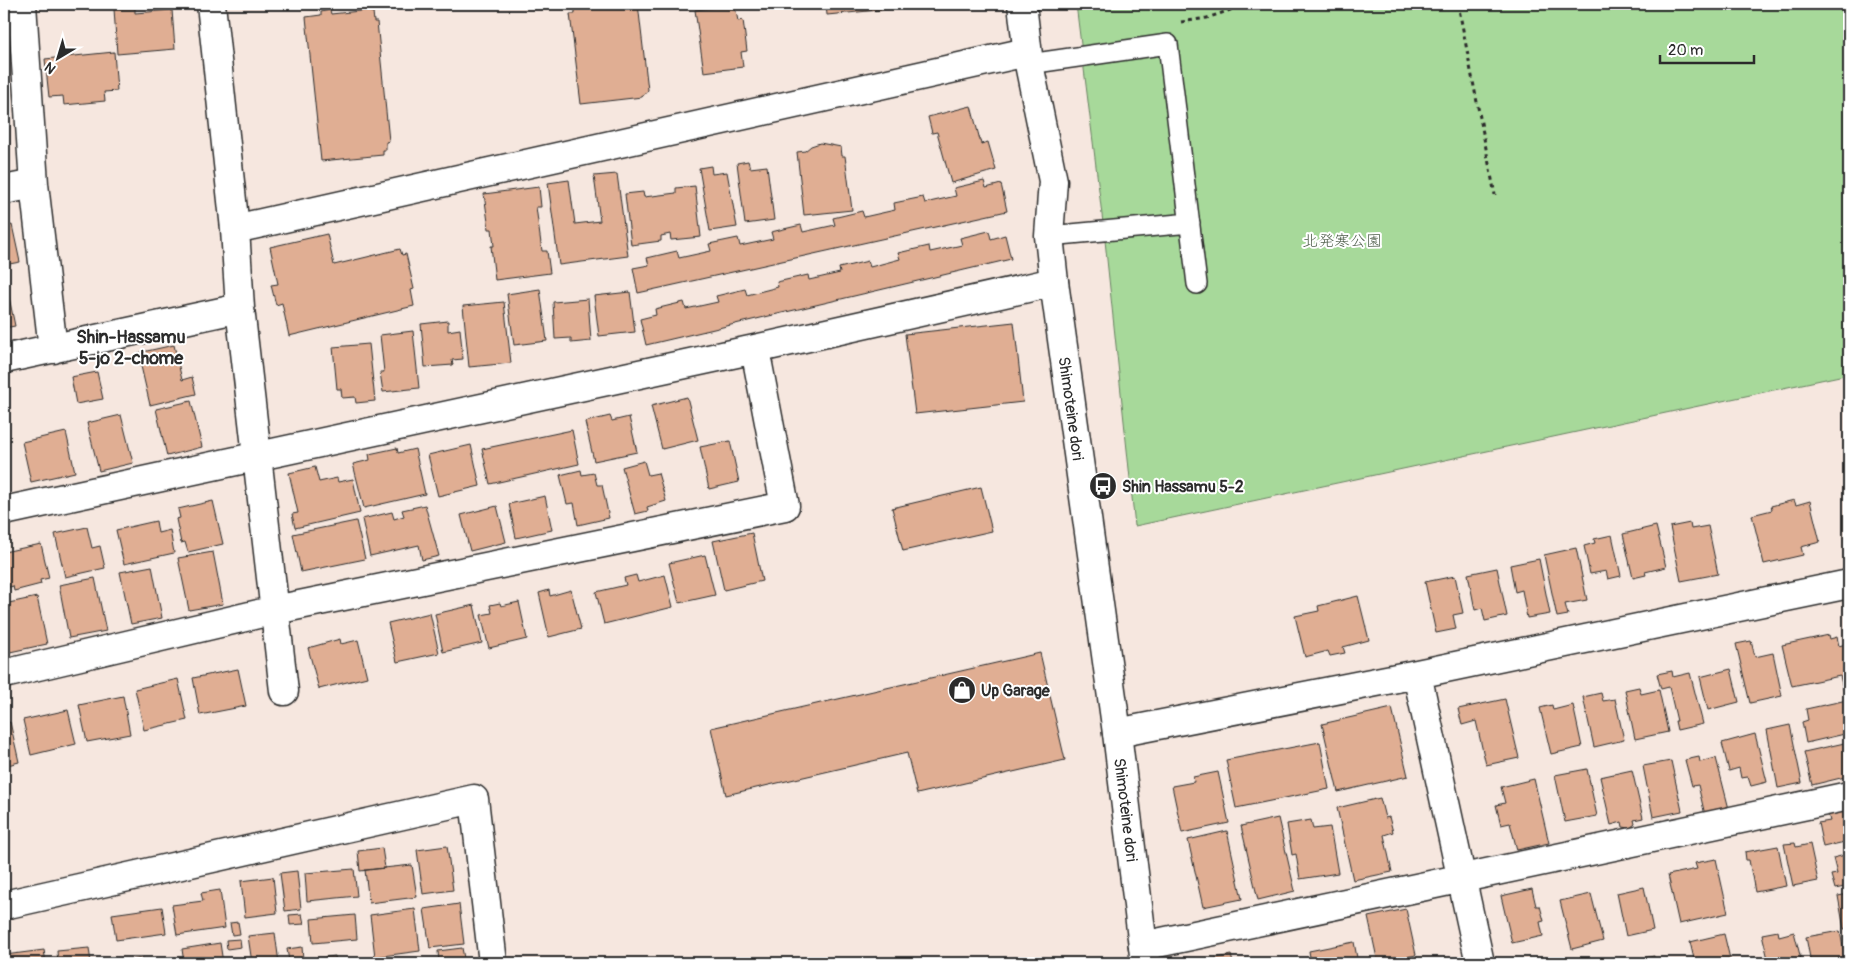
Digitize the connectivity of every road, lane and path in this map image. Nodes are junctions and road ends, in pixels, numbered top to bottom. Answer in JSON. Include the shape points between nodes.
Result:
{"nodes":[{"id":1,"x":22,"y":4,"type":"edge"},
{"id":2,"x":211,"y":4,"type":"edge"},
{"id":3,"x":1022,"y":4,"type":"edge"},
{"id":4,"x":1458,"y":4,"type":"edge"},
{"id":5,"x":1028,"y":58,"type":"junction"},
{"id":6,"x":34,"y":184,"type":"junction"},
{"id":7,"x":4,"y":190,"type":"edge"},
{"id":8,"x":1495,"y":195,"type":"dead end"},
{"id":9,"x":1190,"y":223,"type":"junction"},
{"id":10,"x":235,"y":229,"type":"junction"},
{"id":11,"x":1049,"y":236,"type":"junction"},
{"id":12,"x":1054,"y":282,"type":"junction"},
{"id":13,"x":1197,"y":284,"type":"dead end"},
{"id":14,"x":240,"y":308,"type":"junction"},
{"id":15,"x":53,"y":348,"type":"junction"},
{"id":16,"x":755,"y":349,"type":"junction"},
{"id":17,"x":4,"y":359,"type":"edge"},
{"id":18,"x":257,"y":456,"type":"junction"},
{"id":19,"x":4,"y":511,"type":"edge"},
{"id":20,"x":1849,"y":584,"type":"edge"},
{"id":21,"x":275,"y":610,"type":"junction"},
{"id":22,"x":4,"y":674,"type":"edge"},
{"id":23,"x":1417,"y":674,"type":"junction"},
{"id":24,"x":284,"y":691,"type":"dead end"},
{"id":25,"x":1117,"y":733,"type":"junction"},
{"id":26,"x":1849,"y":796,"type":"edge"},
{"id":27,"x":1461,"y":877,"type":"junction"},
{"id":28,"x":4,"y":905,"type":"edge"},
{"id":29,"x":1144,"y":954,"type":"edge"},
{"id":30,"x":492,"y":963,"type":"edge"},
{"id":31,"x":1480,"y":963,"type":"edge"}],
"edges":[{"from":1,"to":6,"type":"street"},
{"from":2,"to":10,"type":"street"},
{"from":3,"to":5,"type":"street","name":"Shimoteine dori"},
{"from":4,"to":8,"type":"path"},
{"from":5,"to":9,"type":"lane","via":[[1168,44]]},
{"from":5,"to":10,"type":"street"},
{"from":5,"to":11,"type":"street","name":"Shimoteine dori","via":[[1053,181]]},
{"from":6,"to":7,"type":"street"},
{"from":6,"to":15,"type":"street"},
{"from":9,"to":11,"type":"lane"},
{"from":9,"to":13,"type":"lane"},
{"from":10,"to":14,"type":"street"},
{"from":11,"to":12,"type":"street","name":"Shimoteine dori"},
{"from":12,"to":16,"type":"street"},
{"from":12,"to":25,"type":"street","name":"Shimoteine dori"},
{"from":14,"to":15,"type":"street"},
{"from":14,"to":18,"type":"street"},
{"from":15,"to":17,"type":"street"},
{"from":16,"to":18,"type":"street"},
{"from":16,"to":21,"type":"street","via":[[785,506]]},
{"from":18,"to":19,"type":"street"},
{"from":18,"to":21,"type":"street"},
{"from":20,"to":23,"type":"street"},
{"from":21,"to":22,"type":"street"},
{"from":21,"to":24,"type":"street"},
{"from":23,"to":25,"type":"street"},
{"from":23,"to":27,"type":"street"},
{"from":25,"to":29,"type":"street","name":"Shimoteine dori"},
{"from":26,"to":27,"type":"street"},
{"from":27,"to":29,"type":"street"},
{"from":27,"to":31,"type":"street"},
{"from":28,"to":30,"type":"street","via":[[474,799]]}]}
